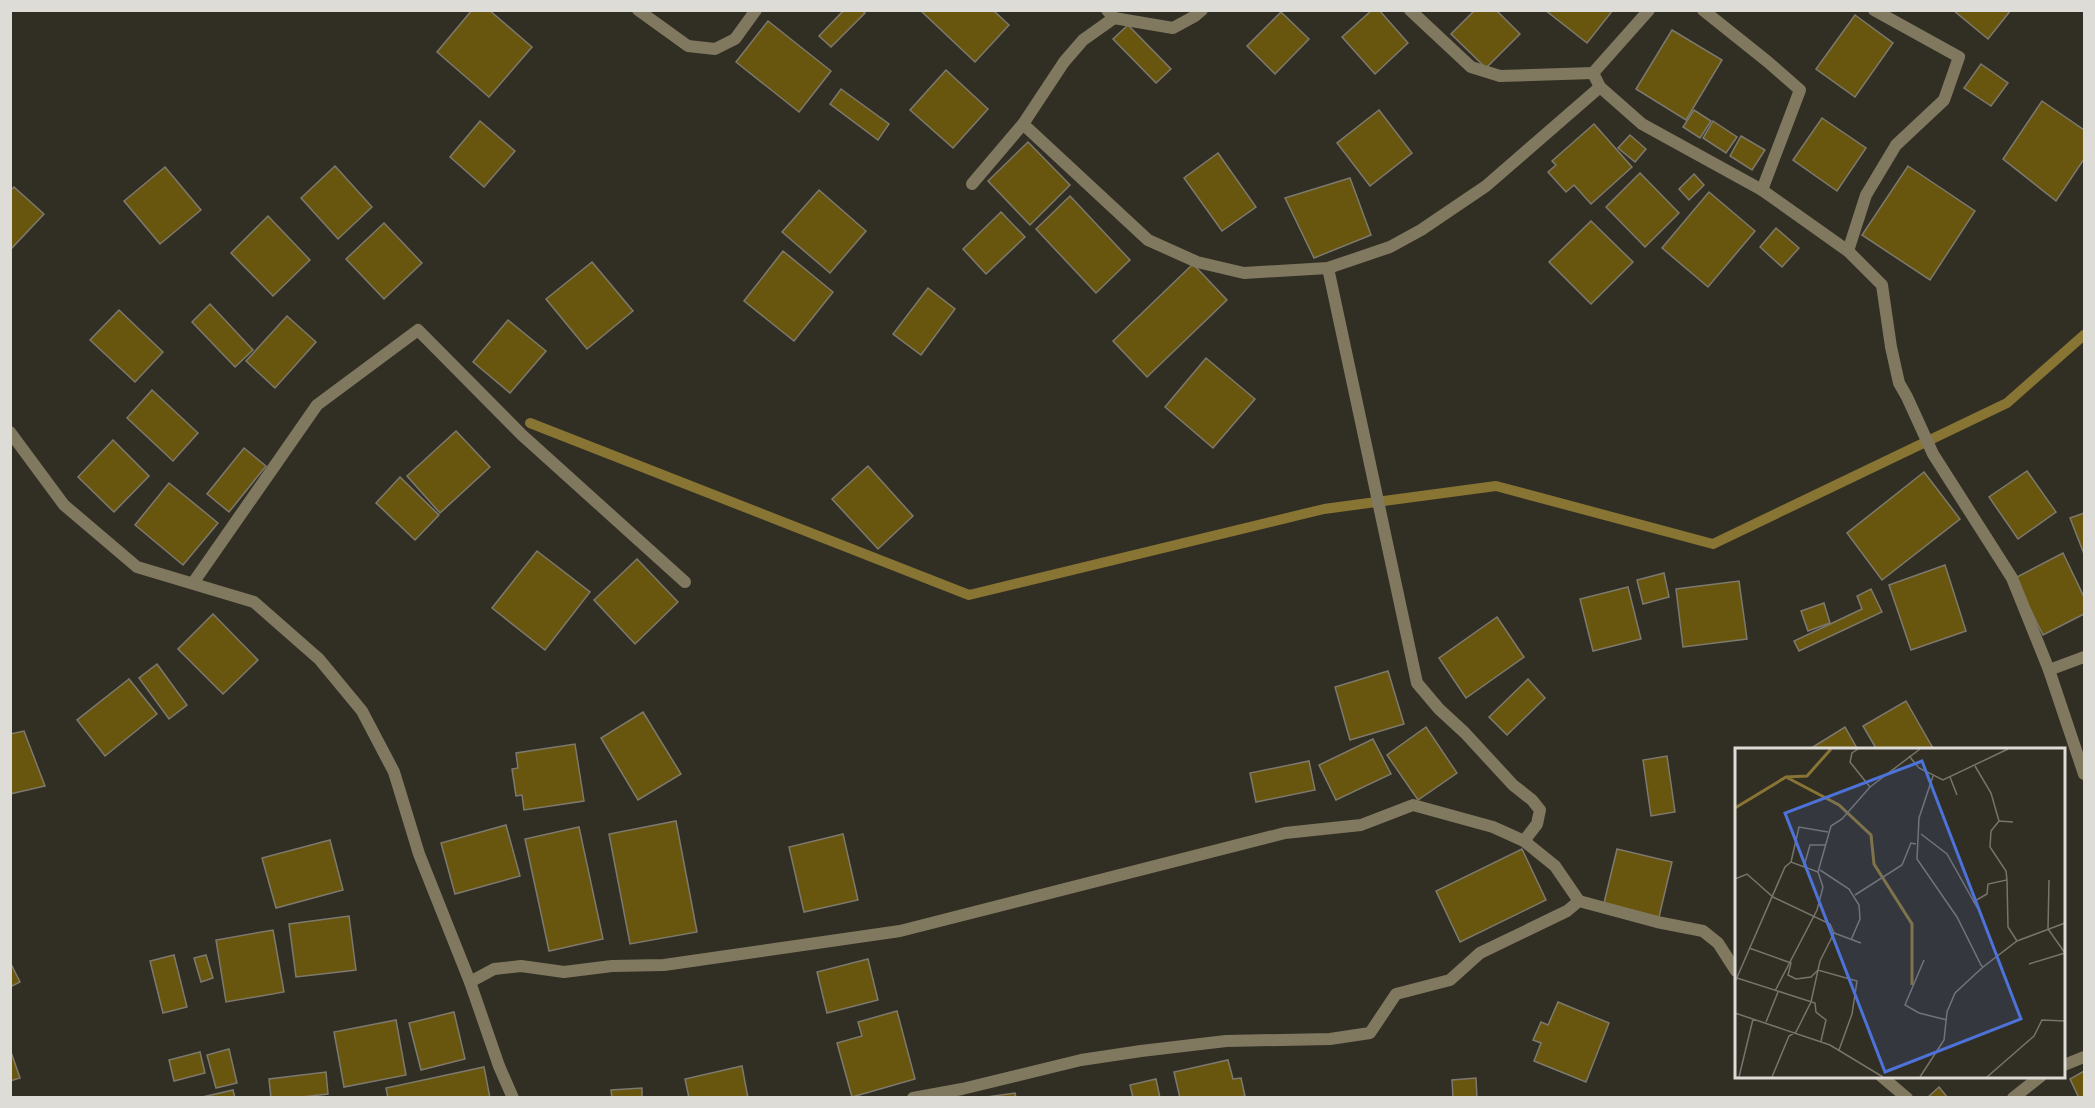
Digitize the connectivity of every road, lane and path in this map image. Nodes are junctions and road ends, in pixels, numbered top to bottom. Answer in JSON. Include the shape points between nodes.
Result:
{"nodes":[{"id":1,"x":638,"y":10,"type":"edge"},
{"id":2,"x":756,"y":10,"type":"edge"},
{"id":3,"x":1202,"y":10,"type":"edge"},
{"id":4,"x":1410,"y":10,"type":"edge"},
{"id":5,"x":1649,"y":10,"type":"edge"},
{"id":6,"x":1703,"y":10,"type":"edge"},
{"id":7,"x":1874,"y":10,"type":"edge"},
{"id":8,"x":1111,"y":14,"type":"edge"},
{"id":9,"x":1593,"y":73,"type":"junction"},
{"id":10,"x":1600,"y":87,"type":"junction"},
{"id":11,"x":1023,"y":123,"type":"junction"},
{"id":12,"x":972,"y":184,"type":"dead end"},
{"id":13,"x":1762,"y":190,"type":"junction"},
{"id":14,"x":1848,"y":251,"type":"junction"},
{"id":15,"x":1328,"y":268,"type":"junction"},
{"id":16,"x":10,"y":432,"type":"edge"},
{"id":17,"x":685,"y":582,"type":"dead end"},
{"id":18,"x":193,"y":583,"type":"junction"},
{"id":19,"x":2085,"y":657,"type":"edge"},
{"id":20,"x":2049,"y":670,"type":"junction"},
{"id":21,"x":2085,"y":774,"type":"edge"},
{"id":22,"x":1524,"y":841,"type":"junction"},
{"id":23,"x":1579,"y":901,"type":"junction"},
{"id":24,"x":1735,"y":968,"type":"edge"},
{"id":25,"x":470,"y":982,"type":"junction"},
{"id":26,"x":2085,"y":1057,"type":"edge"},
{"id":27,"x":2065,"y":1065,"type":"edge"},
{"id":28,"x":1882,"y":1078,"type":"edge"},
{"id":29,"x":2040,"y":1078,"type":"edge"},
{"id":30,"x":962,"y":1093,"type":"edge"},
{"id":31,"x":513,"y":1098,"type":"edge"},
{"id":32,"x":913,"y":1098,"type":"edge"},
{"id":33,"x":1907,"y":1098,"type":"edge"},
{"id":34,"x":2013,"y":1098,"type":"edge"}],
"edges":[{"from":1,"to":2,"type":"street","via":[[688,46],[715,49],[735,39]]},
{"from":3,"to":8,"type":"street","via":[[1173,28]]},
{"from":4,"to":9,"type":"street","via":[[1471,68],[1500,76]]},
{"from":5,"to":9,"type":"street"},
{"from":6,"to":13,"type":"street","via":[[1800,90]]},
{"from":7,"to":14,"type":"street","via":[[1959,57],[1944,100],[1896,145],[1866,195]]},
{"from":8,"to":11,"type":"street","via":[[1064,62]]},
{"from":9,"to":10,"type":"street"},
{"from":10,"to":13,"type":"street","via":[[1642,124]]},
{"from":10,"to":15,"type":"street","via":[[1486,186],[1421,230],[1390,247]]},
{"from":11,"to":12,"type":"street"},
{"from":11,"to":15,"type":"street","via":[[1148,240],[1197,262],[1244,273]]},
{"from":13,"to":14,"type":"street"},
{"from":14,"to":20,"type":"street","via":[[1882,285],[1899,383],[1933,454],[2012,578]]},
{"from":15,"to":22,"type":"street","via":[[1417,683],[1540,810],[1537,824]]},
{"from":16,"to":18,"type":"street","via":[[64,505],[137,567]]},
{"from":17,"to":18,"type":"street","via":[[522,435],[418,330],[316,405]]},
{"from":18,"to":25,"type":"street","via":[[254,602],[319,659],[362,711],[394,772],[419,854]]},
{"from":19,"to":20,"type":"street"},
{"from":20,"to":21,"type":"street"},
{"from":22,"to":23,"type":"street","via":[[1556,866]]},
{"from":22,"to":25,"type":"street","via":[[1493,827],[1413,805],[1360,825],[1285,833],[900,931],[664,965],[564,972],[521,966],[494,969]]},
{"from":23,"to":24,"type":"street","via":[[1703,931],[1718,943]]},
{"from":23,"to":30,"type":"street","via":[[1567,911],[1480,953],[1450,980],[1396,994],[1370,1032],[1330,1039],[1226,1041],[1141,1051],[1081,1060]]},
{"from":25,"to":31,"type":"street"},
{"from":26,"to":27,"type":"street"},
{"from":28,"to":33,"type":"street"},
{"from":29,"to":34,"type":"street"},
{"from":30,"to":32,"type":"street"}]}
